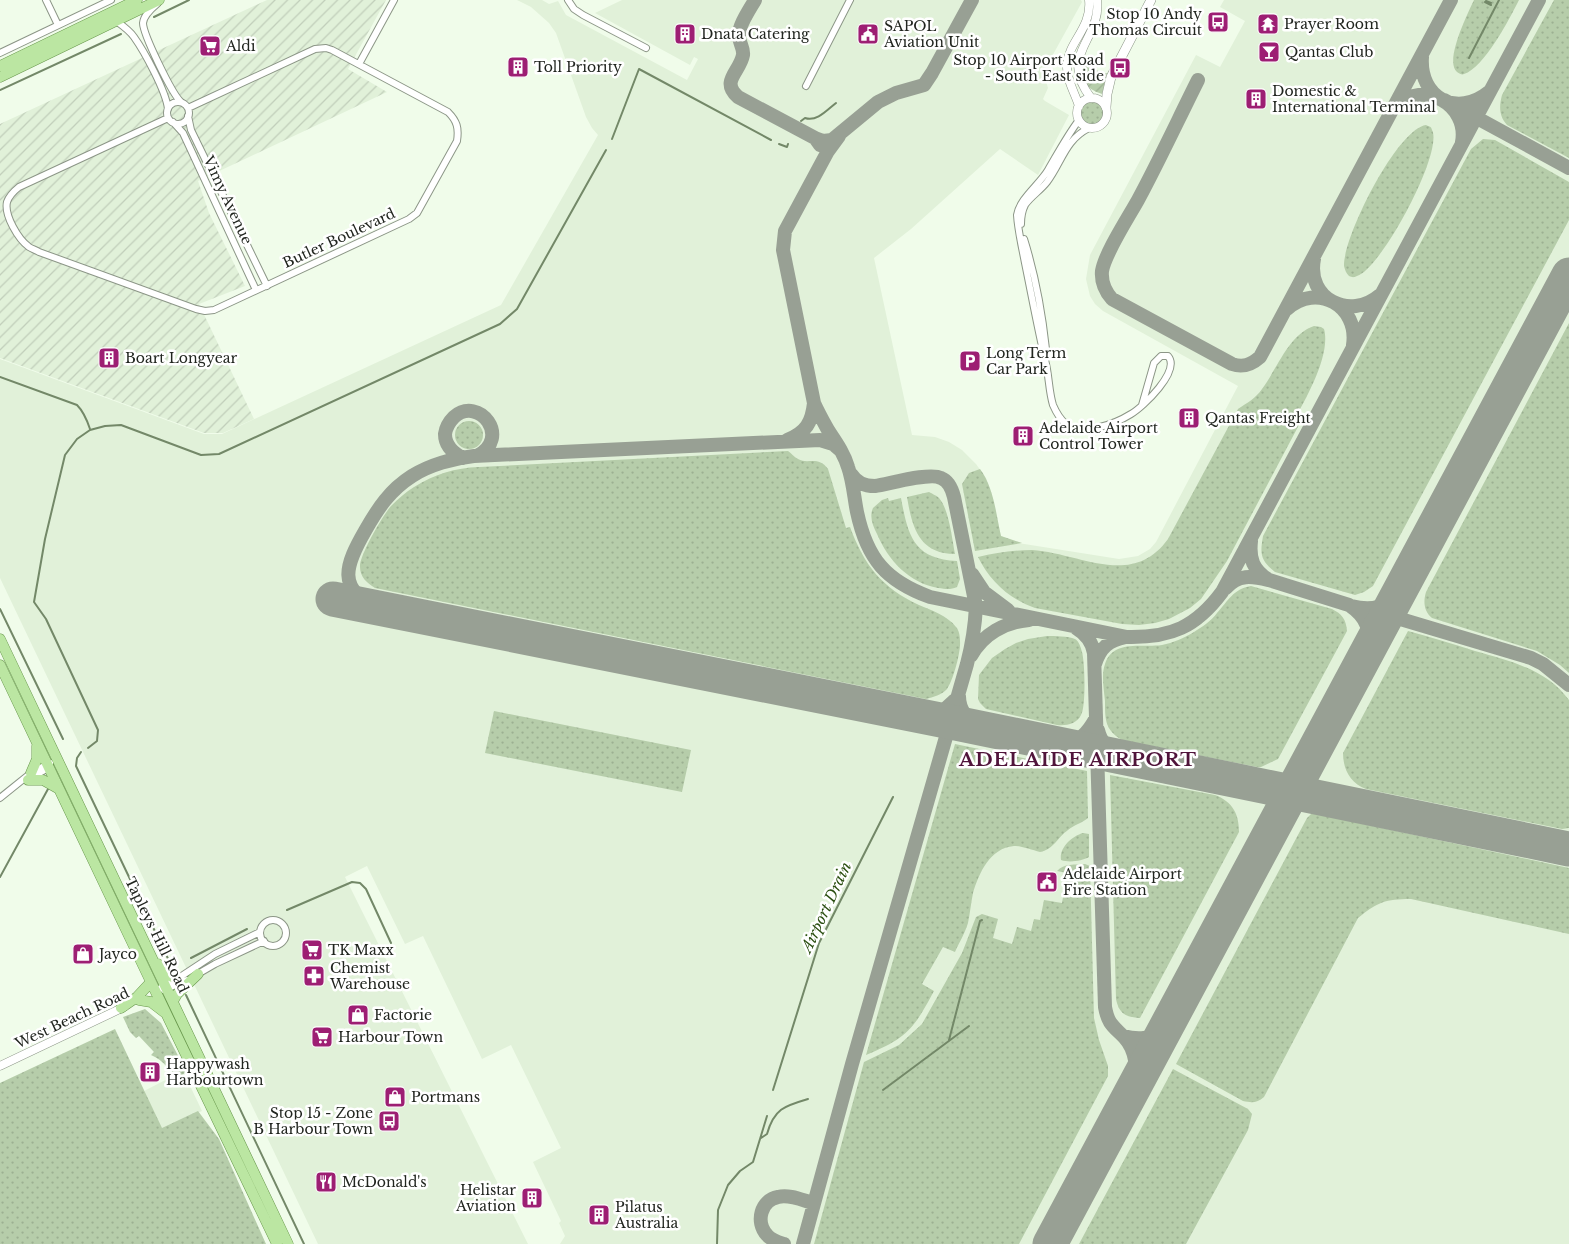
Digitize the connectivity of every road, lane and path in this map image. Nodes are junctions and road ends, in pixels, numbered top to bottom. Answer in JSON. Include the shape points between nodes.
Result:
{"nodes":[{"id":1,"x":46,"y":0,"type":"edge"},
{"id":2,"x":111,"y":0,"type":"edge"},
{"id":3,"x":137,"y":0,"type":"edge"},
{"id":4,"x":160,"y":0,"type":"edge"},
{"id":5,"x":394,"y":0,"type":"edge"},
{"id":6,"x":568,"y":0,"type":"edge"},
{"id":7,"x":850,"y":0,"type":"edge"},
{"id":8,"x":1089,"y":0,"type":"edge"},
{"id":9,"x":1097,"y":0,"type":"edge"},
{"id":10,"x":1151,"y":0,"type":"edge"},
{"id":11,"x":116,"y":21,"type":"junction"},
{"id":12,"x":58,"y":25,"type":"junction"},
{"id":13,"x":646,"y":48,"type":"dead end"},
{"id":14,"x":0,"y":53,"type":"edge"},
{"id":15,"x":359,"y":64,"type":"junction"},
{"id":16,"x":0,"y":66,"type":"edge"},
{"id":17,"x":0,"y":77,"type":"edge"},
{"id":18,"x":806,"y":86,"type":"dead end"},
{"id":19,"x":1090,"y":98,"type":"junction"},
{"id":20,"x":181,"y":102,"type":"junction"},
{"id":21,"x":1079,"y":106,"type":"junction"},
{"id":22,"x":1106,"y":107,"type":"junction"},
{"id":23,"x":188,"y":108,"type":"junction"},
{"id":24,"x":168,"y":109,"type":"junction"},
{"id":25,"x":188,"y":116,"type":"junction"},
{"id":26,"x":171,"y":120,"type":"junction"},
{"id":27,"x":1079,"y":120,"type":"junction"},
{"id":28,"x":1089,"y":128,"type":"junction"},
{"id":29,"x":267,"y":286,"type":"junction"},
{"id":30,"x":256,"y":290,"type":"junction"},
{"id":31,"x":1046,"y":363,"type":"junction"},
{"id":32,"x":1142,"y":405,"type":"junction"},
{"id":33,"x":0,"y":639,"type":"edge"},
{"id":34,"x":0,"y":665,"type":"edge"},
{"id":35,"x":37,"y":742,"type":"junction"},
{"id":36,"x":58,"y":760,"type":"junction"},
{"id":37,"x":48,"y":766,"type":"junction"},
{"id":38,"x":30,"y":776,"type":"junction"},
{"id":39,"x":60,"y":789,"type":"junction"},
{"id":40,"x":0,"y":798,"type":"edge"},
{"id":41,"x":260,"y":932,"type":"junction"},
{"id":42,"x":264,"y":941,"type":"junction"},
{"id":43,"x":148,"y":951,"type":"junction"},
{"id":44,"x":198,"y":974,"type":"junction"},
{"id":45,"x":177,"y":979,"type":"junction"},
{"id":46,"x":150,"y":982,"type":"junction"},
{"id":47,"x":166,"y":987,"type":"junction"},
{"id":48,"x":155,"y":992,"type":"junction"},
{"id":49,"x":139,"y":1000,"type":"junction"},
{"id":50,"x":173,"y":1001,"type":"junction"},
{"id":51,"x":121,"y":1008,"type":"junction"},
{"id":52,"x":166,"y":1014,"type":"junction"},
{"id":53,"x":0,"y":1066,"type":"edge"},
{"id":54,"x":277,"y":1244,"type":"edge"},
{"id":55,"x":288,"y":1244,"type":"edge"}],
"edges":[{"from":1,"to":12,"type":"street"},
{"from":2,"to":12,"type":"street"},
{"from":3,"to":16,"type":"main road"},
{"from":4,"to":11,"type":"main road"},
{"from":4,"to":20,"type":"street","via":[[143,22],[173,93]]},
{"from":5,"to":15,"type":"street"},
{"from":6,"to":13,"type":"street","via":[[578,13]]},
{"from":7,"to":18,"type":"street"},
{"from":8,"to":21,"type":"street","via":[[1086,24],[1067,64]]},
{"from":9,"to":19,"type":"street","via":[[1096,19],[1078,63],[1080,83]]},
{"from":10,"to":22,"type":"main road","via":[[1110,77]]},
{"from":11,"to":17,"type":"main road"},
{"from":11,"to":24,"type":"street","via":[[126,28],[143,51]]},
{"from":12,"to":14,"type":"street"},
{"from":15,"to":23,"type":"street","name":"Butler Boulevard","via":[[326,48],[314,49]]},
{"from":15,"to":29,"type":"street","name":"Butler Boulevard","via":[[448,112],[458,126],[457,141],[416,213],[409,219]]},
{"from":19,"to":21,"type":"street"},
{"from":19,"to":22,"type":"street","via":[[1100,100]]},
{"from":20,"to":23,"type":"street"},
{"from":20,"to":24,"type":"street"},
{"from":21,"to":27,"type":"street"},
{"from":22,"to":28,"type":"street","via":[[1105,121],[1098,127]]},
{"from":23,"to":25,"type":"street"},
{"from":24,"to":26,"type":"street"},
{"from":25,"to":26,"type":"street","via":[[182,123]]},
{"from":25,"to":29,"type":"street","name":"Vimy Avenue","via":[[191,130]]},
{"from":26,"to":30,"type":"street","name":"Vimy Avenue","via":[[183,133]]},
{"from":26,"to":30,"type":"street","name":"Butler Boulevard","via":[[19,187],[7,202],[6,213],[28,247],[196,309],[214,310]]},
{"from":27,"to":28,"type":"street"},
{"from":27,"to":31,"type":"street","via":[[1048,170],[1020,205],[1017,215]]},
{"from":28,"to":31,"type":"street","via":[[1070,141],[1047,182],[1026,205],[1021,218],[1042,323]]},
{"from":29,"to":30,"type":"street","name":"Butler Boulevard"},
{"from":31,"to":32,"type":"street","via":[[1054,406],[1062,420],[1072,427],[1093,428],[1114,423]]},
{"from":32,"to":32,"type":"street","via":[[1154,363],[1161,356],[1168,356],[1172,363],[1170,371]]},
{"from":33,"to":36,"type":"main road","name":"Tapleys Hill Road"},
{"from":34,"to":35,"type":"main road","name":"Tapleys Hill Road"},
{"from":35,"to":37,"type":"main road","name":"Tapleys Hill Road"},
{"from":35,"to":38,"type":"main road","via":[[37,759]]},
{"from":36,"to":37,"type":"street"},
{"from":36,"to":43,"type":"main road","name":"Tapleys Hill Road"},
{"from":37,"to":38,"type":"street"},
{"from":37,"to":39,"type":"main road","name":"Tapleys Hill Road"},
{"from":38,"to":39,"type":"main road"},
{"from":38,"to":40,"type":"street"},
{"from":39,"to":46,"type":"main road","name":"Tapleys Hill Road"},
{"from":41,"to":42,"type":"street"},
{"from":41,"to":42,"type":"street","via":[[271,920],[280,922],[285,928],[285,936],[280,943],[273,945]]},
{"from":41,"to":45,"type":"street","via":[[215,954]]},
{"from":42,"to":44,"type":"street"},
{"from":43,"to":45,"type":"main road","via":[[170,976]]},
{"from":43,"to":47,"type":"main road","name":"Tapleys Hill Road"},
{"from":44,"to":47,"type":"street"},
{"from":44,"to":50,"type":"main road"},
{"from":45,"to":47,"type":"street"},
{"from":46,"to":48,"type":"main road","name":"Tapleys Hill Road"},
{"from":46,"to":51,"type":"main road"},
{"from":47,"to":48,"type":"street"},
{"from":47,"to":50,"type":"main road","name":"Tapleys Hill Road"},
{"from":48,"to":49,"type":"street","name":"West Beach Road"},
{"from":48,"to":52,"type":"main road","name":"Tapleys Hill Road"},
{"from":49,"to":51,"type":"street","name":"West Beach Road"},
{"from":49,"to":52,"type":"main road","via":[[151,1002]]},
{"from":50,"to":55,"type":"main road","name":"Tapleys Hill Road"},
{"from":51,"to":53,"type":"street","name":"West Beach Road"},
{"from":52,"to":54,"type":"main road","name":"Tapleys Hill Road"}]}
